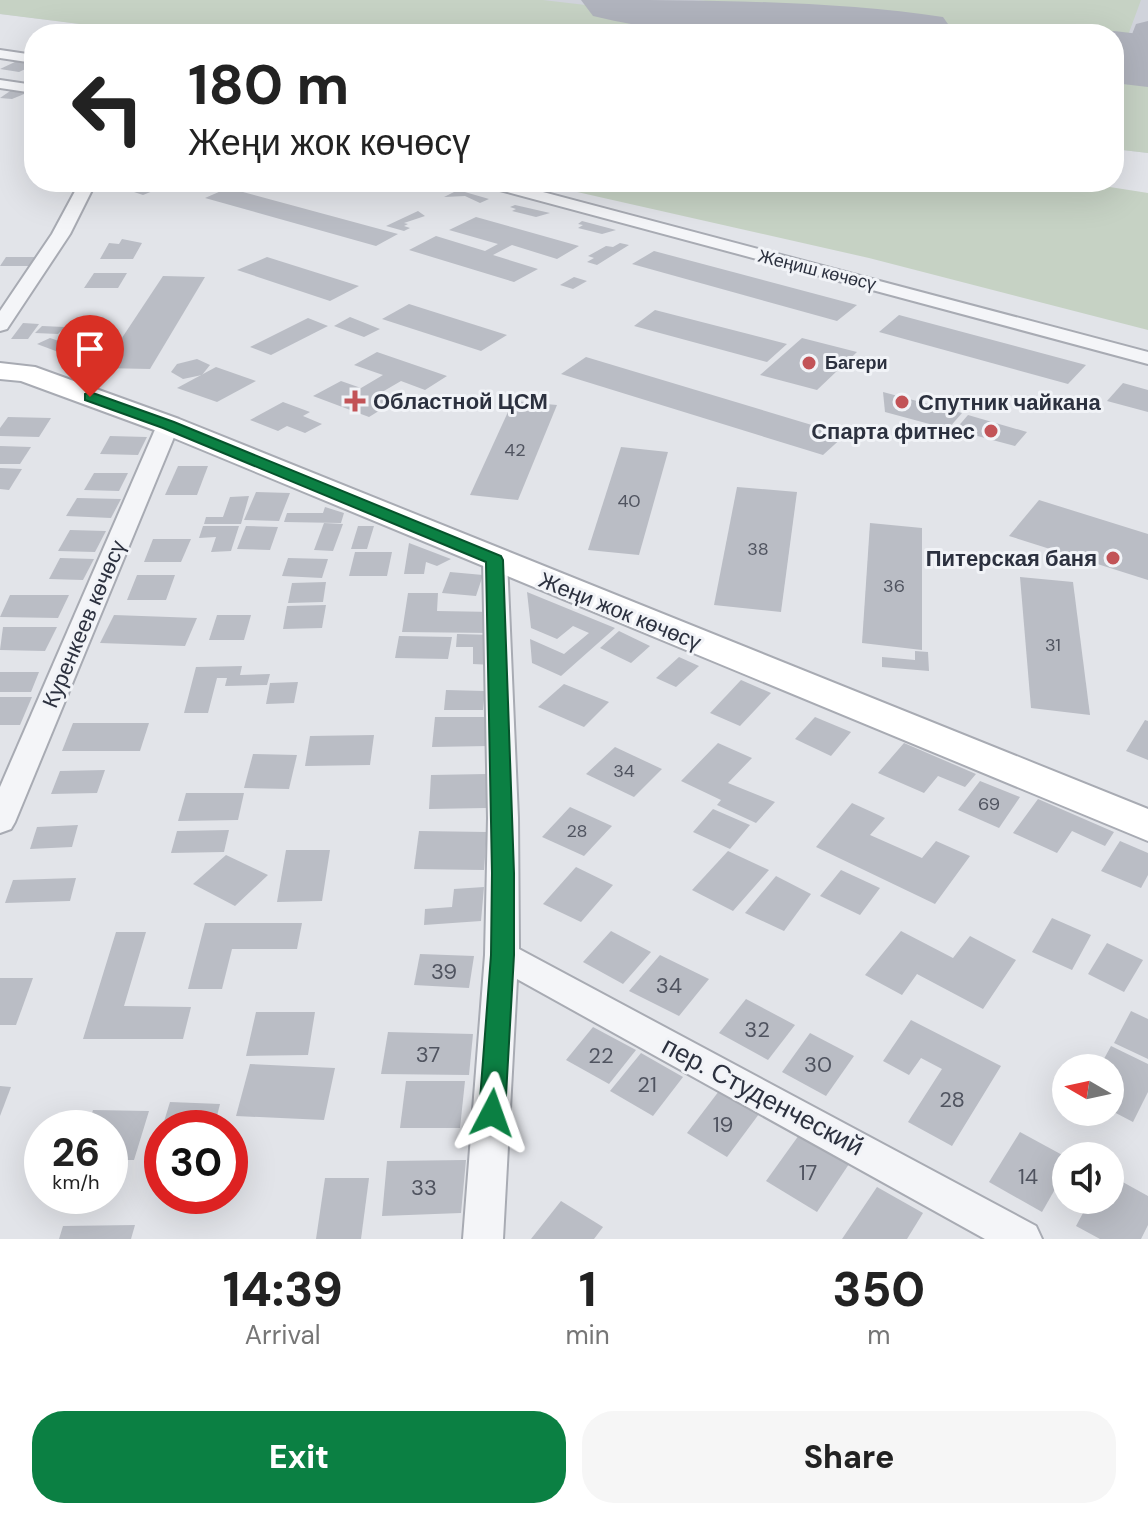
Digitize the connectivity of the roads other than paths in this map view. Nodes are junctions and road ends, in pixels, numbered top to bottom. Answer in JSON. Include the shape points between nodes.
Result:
{"nodes":[{"id":1,"x":0,"y":54,"type":"edge"},
{"id":2,"x":24,"y":58,"type":"edge"},
{"id":3,"x":0,"y":84,"type":"edge"},
{"id":4,"x":24,"y":88,"type":"edge"},
{"id":5,"x":83,"y":192,"type":"edge"},
{"id":6,"x":525,"y":192,"type":"edge"},
{"id":7,"x":0,"y":325,"type":"edge"},
{"id":8,"x":1148,"y":358,"type":"edge"},
{"id":9,"x":0,"y":371,"type":"edge"},
{"id":10,"x":168,"y":425,"type":"junction"},
{"id":11,"x":495,"y":560,"type":"junction"},
{"id":12,"x":0,"y":822,"type":"edge"},
{"id":13,"x":1148,"y":826,"type":"edge"},
{"id":14,"x":502,"y":955,"type":"junction"},
{"id":15,"x":483,"y":1239,"type":"edge"},
{"id":16,"x":1022,"y":1239,"type":"edge"}],
"edges":[{"from":1,"to":2,"type":"street"},
{"from":3,"to":4,"type":"street"},
{"from":5,"to":7,"type":"street"},
{"from":6,"to":8,"type":"street","name":"Жеңиш көчөсү"},
{"from":9,"to":10,"type":"main road","name":"Жеңи жок көчөсү","via":[[25,373]]},
{"from":10,"to":11,"type":"main road","name":"Жеңи жок көчөсү"},
{"from":10,"to":12,"type":"street","name":"Куренкеев көчөсү"},
{"from":11,"to":13,"type":"main road","name":"Жеңи жок көчөсү"},
{"from":11,"to":14,"type":"street"},
{"from":14,"to":15,"type":"street"},
{"from":14,"to":16,"type":"street","name":"пер. Студенческий"}]}
